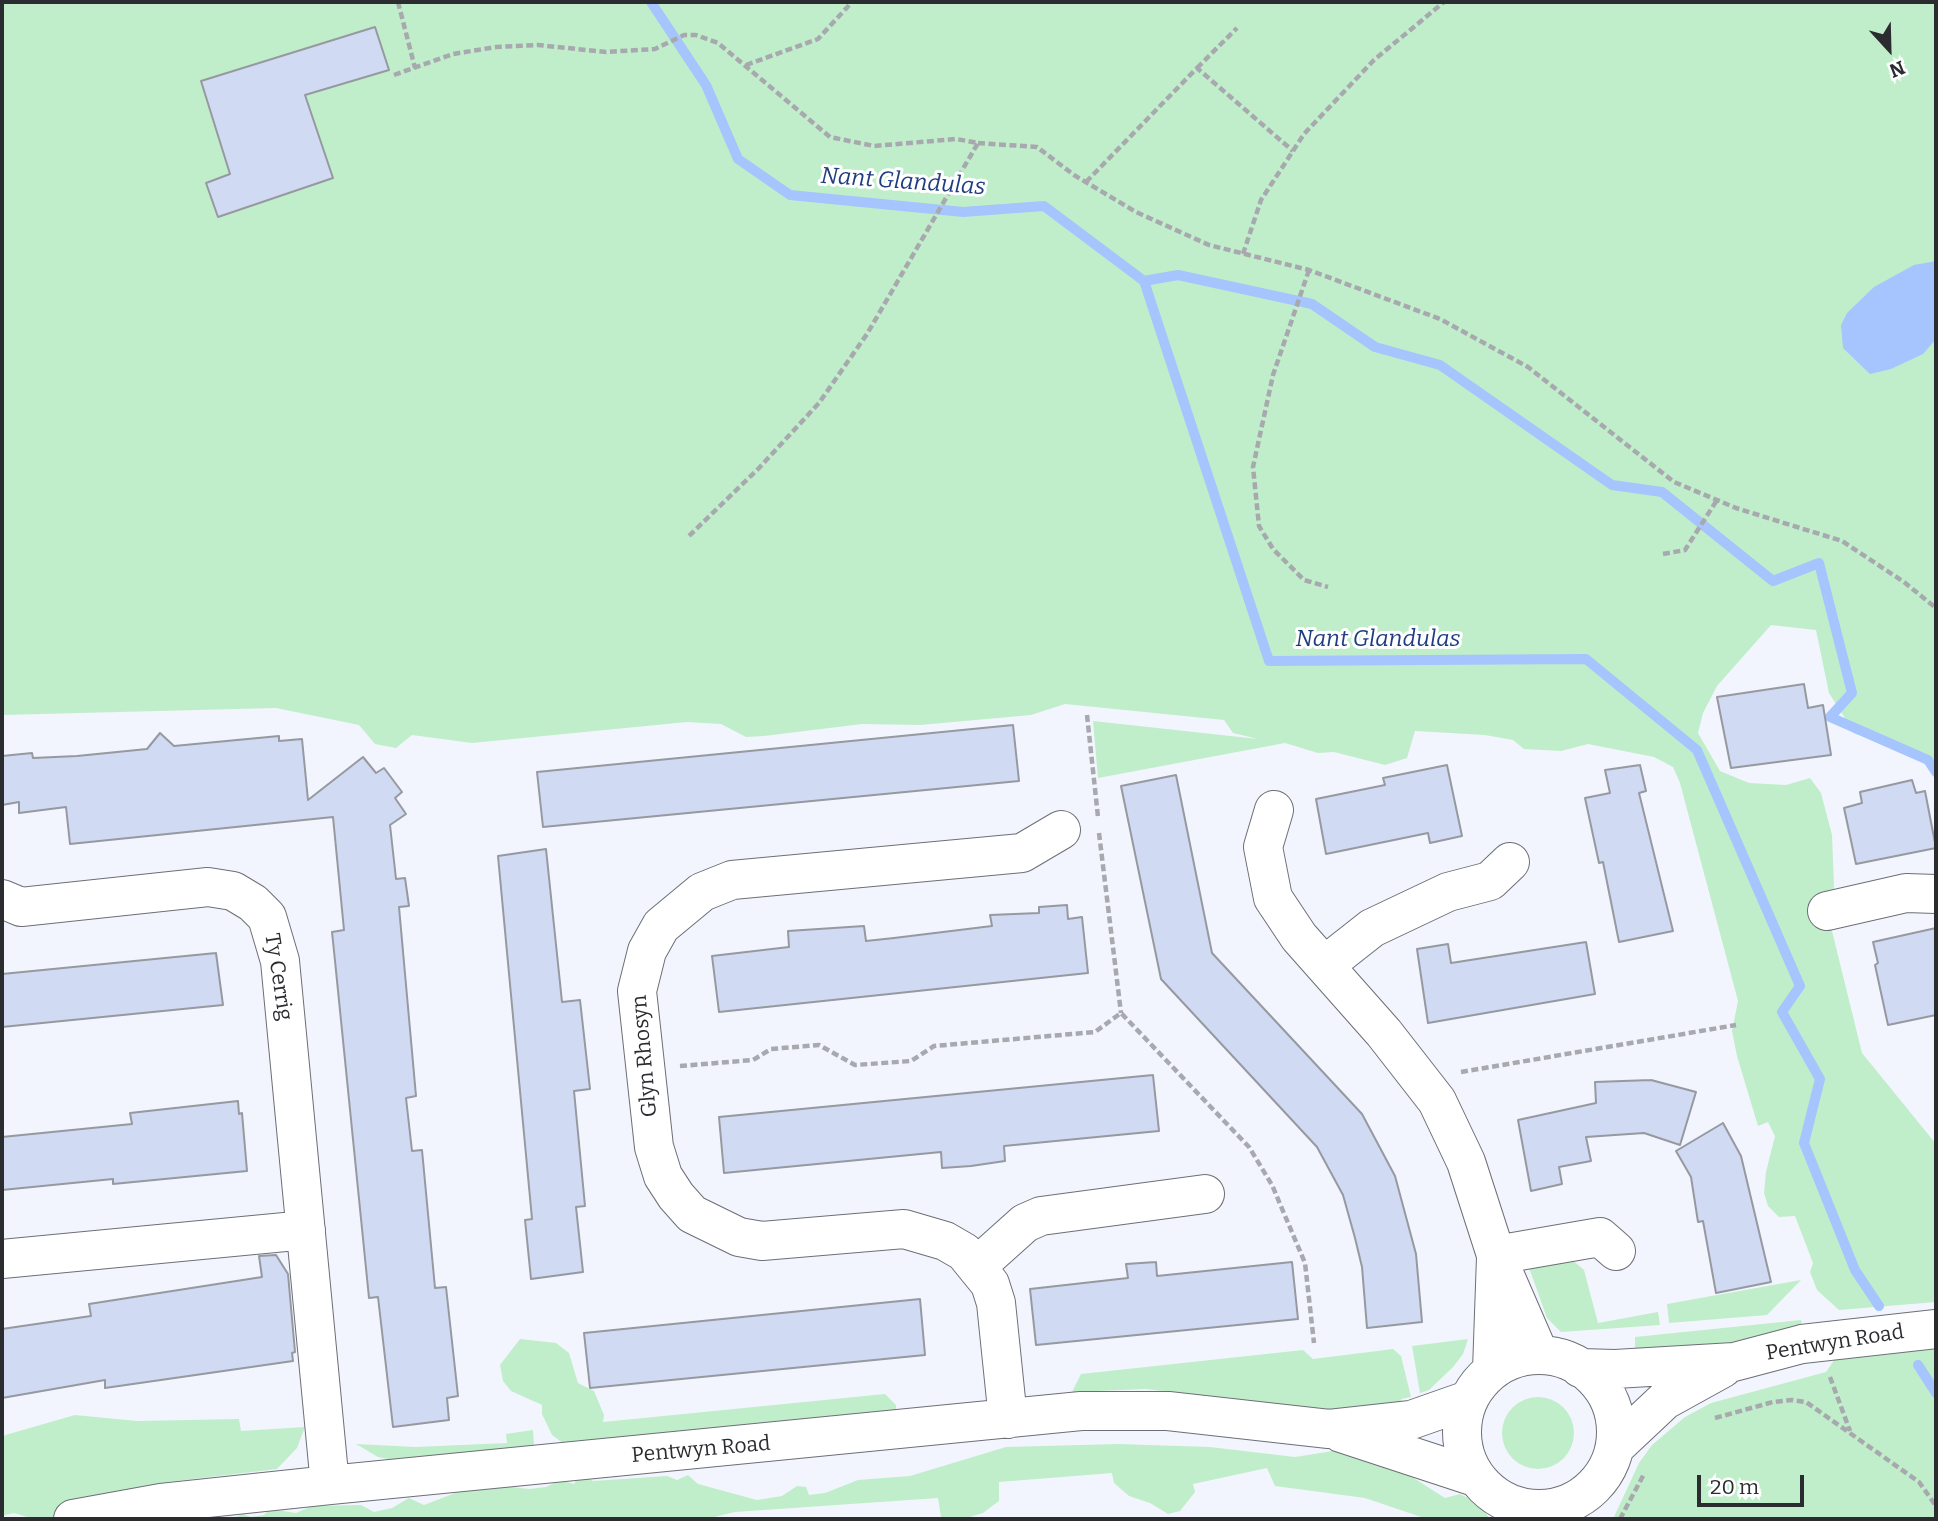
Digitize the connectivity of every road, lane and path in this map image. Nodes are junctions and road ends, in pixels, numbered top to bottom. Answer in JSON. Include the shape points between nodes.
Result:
{"nodes":[{"id":1,"x":398,"y":2,"type":"edge"},
{"id":2,"x":852,"y":2,"type":"edge"},
{"id":3,"x":1444,"y":2,"type":"edge"},
{"id":4,"x":1237,"y":28,"type":"dead end"},
{"id":5,"x":745,"y":65,"type":"junction"},
{"id":6,"x":415,"y":68,"type":"junction"},
{"id":7,"x":1197,"y":68,"type":"junction"},
{"id":8,"x":394,"y":75,"type":"dead end"},
{"id":9,"x":978,"y":143,"type":"junction"},
{"id":10,"x":1293,"y":151,"type":"junction"},
{"id":11,"x":1086,"y":182,"type":"junction"},
{"id":12,"x":1243,"y":254,"type":"junction"},
{"id":13,"x":1309,"y":270,"type":"junction"},
{"id":14,"x":1716,"y":502,"type":"junction"},
{"id":15,"x":689,"y":536,"type":"dead end"},
{"id":16,"x":1663,"y":554,"type":"dead end"},
{"id":17,"x":1328,"y":587,"type":"dead end"},
{"id":18,"x":1936,"y":608,"type":"edge"},
{"id":19,"x":1087,"y":715,"type":"dead end"},
{"id":20,"x":1274,"y":810,"type":"dead end"},
{"id":21,"x":1061,"y":830,"type":"dead end"},
{"id":22,"x":1510,"y":862,"type":"dead end"},
{"id":23,"x":1936,"y":894,"type":"edge"},
{"id":24,"x":2,"y":899,"type":"edge"},
{"id":25,"x":1827,"y":911,"type":"dead end"},
{"id":26,"x":1325,"y":965,"type":"junction"},
{"id":27,"x":1121,"y":1013,"type":"junction"},
{"id":28,"x":1736,"y":1025,"type":"dead end"},
{"id":29,"x":644,"y":1069,"type":"junction"},
{"id":30,"x":1422,"y":1079,"type":"junction"},
{"id":31,"x":1205,"y":1194,"type":"dead end"},
{"id":32,"x":306,"y":1230,"type":"junction"},
{"id":33,"x":1616,"y":1251,"type":"dead end"},
{"id":34,"x":1496,"y":1255,"type":"junction"},
{"id":35,"x":2,"y":1259,"type":"edge"},
{"id":36,"x":977,"y":1266,"type":"junction"},
{"id":37,"x":1936,"y":1329,"type":"edge"},
{"id":38,"x":1314,"y":1343,"type":"dead end"},
{"id":39,"x":1539,"y":1354,"type":"junction"},
{"id":40,"x":1734,"y":1362,"type":"junction"},
{"id":41,"x":1580,"y":1368,"type":"junction"},
{"id":42,"x":1492,"y":1370,"type":"junction"},
{"id":43,"x":1828,"y":1372,"type":"dead end"},
{"id":44,"x":1468,"y":1400,"type":"junction"},
{"id":45,"x":1007,"y":1419,"type":"junction"},
{"id":46,"x":1710,"y":1420,"type":"dead end"},
{"id":47,"x":1329,"y":1429,"type":"junction"},
{"id":48,"x":1850,"y":1432,"type":"junction"},
{"id":49,"x":1615,"y":1447,"type":"junction"},
{"id":50,"x":1651,"y":1462,"type":"dead end"},
{"id":51,"x":330,"y":1485,"type":"junction"},
{"id":52,"x":1493,"y":1497,"type":"edge"},
{"id":53,"x":1587,"y":1503,"type":"edge"},
{"id":54,"x":1936,"y":1506,"type":"edge"},
{"id":55,"x":73,"y":1519,"type":"edge"},
{"id":56,"x":1620,"y":1519,"type":"edge"}],
"edges":[{"from":1,"to":6,"type":"path"},
{"from":2,"to":5,"type":"path","via":[[818,39]]},
{"from":3,"to":10,"type":"path","via":[[1374,60]]},
{"from":4,"to":7,"type":"path"},
{"from":5,"to":6,"type":"path","via":[[718,43],[684,35],[655,49],[606,52],[538,45],[496,47],[453,54]]},
{"from":5,"to":9,"type":"path","via":[[830,138],[874,146],[956,139]]},
{"from":6,"to":8,"type":"path"},
{"from":7,"to":10,"type":"path"},
{"from":7,"to":11,"type":"path"},
{"from":9,"to":11,"type":"path","via":[[1037,147]]},
{"from":9,"to":15,"type":"path","via":[[867,334],[819,403]]},
{"from":10,"to":12,"type":"path","via":[[1261,200]]},
{"from":11,"to":12,"type":"path","via":[[1136,212],[1209,245]]},
{"from":12,"to":13,"type":"path"},
{"from":13,"to":14,"type":"path","via":[[1440,318],[1528,366],[1674,482]]},
{"from":13,"to":17,"type":"path","via":[[1273,375],[1253,467],[1259,526],[1273,549],[1304,580]]},
{"from":14,"to":16,"type":"path","via":[[1685,550]]},
{"from":14,"to":18,"type":"path","via":[[1842,541]]},
{"from":19,"to":27,"type":"path"},
{"from":20,"to":26,"type":"street","via":[[1263,847],[1273,898]]},
{"from":21,"to":29,"type":"street","name":"Glyn Rhosyn","via":[[1021,853],[732,880],[702,892],[661,926],[640,972]]},
{"from":22,"to":26,"type":"street","via":[[1490,881],[1448,892],[1372,928]]},
{"from":23,"to":25,"type":"street","via":[[1906,893]]},
{"from":24,"to":32,"type":"street","name":"Ty Cerrig","via":[[21,907],[208,887],[233,891],[267,917],[280,961]]},
{"from":26,"to":30,"type":"street"},
{"from":27,"to":29,"type":"path","via":[[1095,1032],[934,1046],[911,1061],[855,1065],[819,1045],[771,1049],[753,1060]]},
{"from":27,"to":38,"type":"path","via":[[1249,1147],[1272,1185],[1305,1263]]},
{"from":28,"to":30,"type":"path"},
{"from":29,"to":36,"type":"street","name":"Glyn Rhosyn","via":[[654,1147],[663,1176],[692,1214],[739,1237],[762,1241],[904,1229],[945,1241]]},
{"from":30,"to":34,"type":"street","via":[[1451,1126]]},
{"from":31,"to":36,"type":"street","via":[[1041,1216],[1025,1223]]},
{"from":32,"to":35,"type":"street"},
{"from":32,"to":51,"type":"street","name":"Ty Cerrig"},
{"from":33,"to":34,"type":"street","via":[[1600,1237]]},
{"from":34,"to":39,"type":"street"},
{"from":34,"to":42,"type":"street"},
{"from":36,"to":45,"type":"street","name":"Glyn Rhosyn","via":[[996,1303]]},
{"from":37,"to":40,"type":"street","name":"Pentwyn Road","via":[[1802,1345]]},
{"from":39,"to":41,"type":"street","via":[[1569,1360]]},
{"from":39,"to":42,"type":"street","via":[[1513,1358]]},
{"from":40,"to":41,"type":"street","name":"Pentwyn Road"},
{"from":40,"to":49,"type":"street","name":"Pentwyn Road","via":[[1665,1400]]},
{"from":41,"to":49,"type":"street","via":[[1592,1375],[1610,1402],[1616,1424]]},
{"from":42,"to":44,"type":"street"},
{"from":43,"to":48,"type":"path"},
{"from":44,"to":47,"type":"street","name":"Pentwyn Road","via":[[1412,1420]]},
{"from":44,"to":52,"type":"street","via":[[1461,1426],[1464,1453]]},
{"from":45,"to":47,"type":"street","name":"Pentwyn Road","via":[[1094,1410],[1168,1411]]},
{"from":45,"to":51,"type":"street","name":"Pentwyn Road"},
{"from":46,"to":48,"type":"path","via":[[1792,1400],[1819,1409]]},
{"from":47,"to":52,"type":"street","name":"Pentwyn Road"},
{"from":48,"to":54,"type":"path","via":[[1919,1482]]},
{"from":49,"to":53,"type":"street"},
{"from":50,"to":56,"type":"path"},
{"from":51,"to":55,"type":"street","name":"Pentwyn Road","via":[[161,1503]]},
{"from":52,"to":53,"type":"street","via":[[1519,1507],[1546,1509]]}]}
